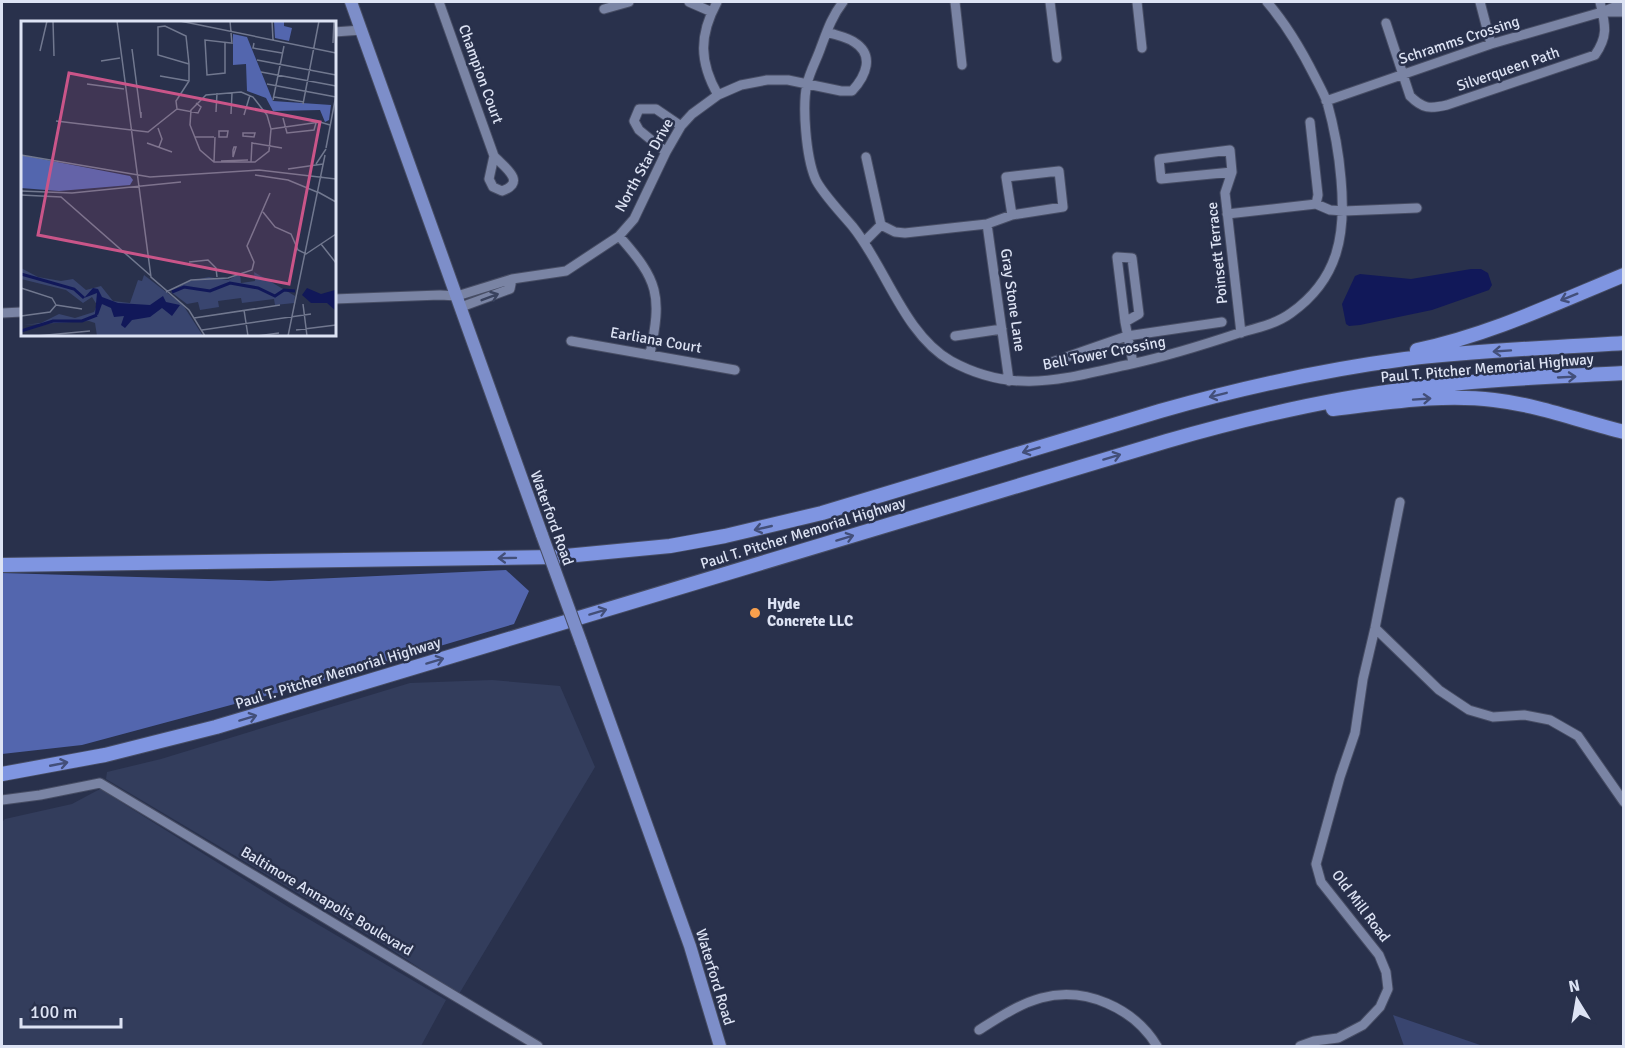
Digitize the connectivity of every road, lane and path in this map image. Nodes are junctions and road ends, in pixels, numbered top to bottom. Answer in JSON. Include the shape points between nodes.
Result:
{"nodes":[{"id":1,"x":354,"y":2,"type":"edge"},
{"id":2,"x":439,"y":2,"type":"edge"},
{"id":3,"x":629,"y":2,"type":"edge"},
{"id":4,"x":688,"y":2,"type":"edge"},
{"id":5,"x":717,"y":2,"type":"edge"},
{"id":6,"x":843,"y":2,"type":"edge"},
{"id":7,"x":955,"y":2,"type":"edge"},
{"id":8,"x":1050,"y":2,"type":"edge"},
{"id":9,"x":1137,"y":2,"type":"edge"},
{"id":10,"x":1267,"y":2,"type":"edge"},
{"id":11,"x":1480,"y":2,"type":"edge"},
{"id":12,"x":1623,"y":3,"type":"edge"},
{"id":13,"x":1601,"y":7,"type":"edge"},
{"id":14,"x":604,"y":9,"type":"dead end"},
{"id":15,"x":712,"y":12,"type":"junction"},
{"id":16,"x":1623,"y":12,"type":"edge"},
{"id":17,"x":1386,"y":23,"type":"dead end"},
{"id":18,"x":362,"y":30,"type":"junction"},
{"id":19,"x":336,"y":32,"type":"edge"},
{"id":20,"x":827,"y":32,"type":"junction"},
{"id":21,"x":1491,"y":44,"type":"junction"},
{"id":22,"x":1142,"y":48,"type":"dead end"},
{"id":23,"x":1057,"y":58,"type":"dead end"},
{"id":24,"x":962,"y":65,"type":"dead end"},
{"id":25,"x":1403,"y":75,"type":"junction"},
{"id":26,"x":807,"y":84,"type":"junction"},
{"id":27,"x":718,"y":95,"type":"junction"},
{"id":28,"x":1326,"y":101,"type":"junction"},
{"id":29,"x":1310,"y":122,"type":"dead end"},
{"id":30,"x":681,"y":126,"type":"junction"},
{"id":31,"x":666,"y":152,"type":"junction"},
{"id":32,"x":494,"y":156,"type":"dead end"},
{"id":33,"x":866,"y":158,"type":"dead end"},
{"id":34,"x":1232,"y":172,"type":"junction"},
{"id":35,"x":1316,"y":204,"type":"junction"},
{"id":36,"x":1417,"y":208,"type":"dead end"},
{"id":37,"x":1344,"y":211,"type":"junction"},
{"id":38,"x":1227,"y":214,"type":"junction"},
{"id":39,"x":1012,"y":215,"type":"junction"},
{"id":40,"x":987,"y":224,"type":"junction"},
{"id":41,"x":882,"y":225,"type":"junction"},
{"id":42,"x":619,"y":236,"type":"junction"},
{"id":43,"x":864,"y":242,"type":"junction"},
{"id":44,"x":1623,"y":275,"type":"edge"},
{"id":45,"x":336,"y":299,"type":"edge"},
{"id":46,"x":459,"y":302,"type":"junction"},
{"id":47,"x":21,"y":312,"type":"edge"},
{"id":48,"x":2,"y":313,"type":"edge"},
{"id":49,"x":1125,"y":322,"type":"junction"},
{"id":50,"x":1222,"y":322,"type":"dead end"},
{"id":51,"x":1002,"y":329,"type":"junction"},
{"id":52,"x":1240,"y":333,"type":"junction"},
{"id":53,"x":955,"y":336,"type":"dead end"},
{"id":54,"x":1127,"y":336,"type":"junction"},
{"id":55,"x":572,"y":341,"type":"dead end"},
{"id":56,"x":1623,"y":344,"type":"edge"},
{"id":57,"x":650,"y":354,"type":"junction"},
{"id":58,"x":1052,"y":362,"type":"dead end"},
{"id":59,"x":1133,"y":363,"type":"junction"},
{"id":60,"x":735,"y":370,"type":"dead end"},
{"id":61,"x":1623,"y":374,"type":"edge"},
{"id":62,"x":1302,"y":375,"type":"junction"},
{"id":63,"x":1009,"y":381,"type":"junction"},
{"id":64,"x":1280,"y":411,"type":"junction"},
{"id":65,"x":1621,"y":432,"type":"edge"},
{"id":66,"x":1400,"y":502,"type":"dead end"},
{"id":67,"x":2,"y":565,"type":"edge"},
{"id":68,"x":1375,"y":628,"type":"junction"},
{"id":69,"x":2,"y":774,"type":"edge"},
{"id":70,"x":2,"y":801,"type":"edge"},
{"id":71,"x":1623,"y":802,"type":"edge"},
{"id":72,"x":979,"y":1030,"type":"dead end"},
{"id":73,"x":538,"y":1047,"type":"edge"},
{"id":74,"x":720,"y":1047,"type":"edge"},
{"id":75,"x":1157,"y":1047,"type":"edge"},
{"id":76,"x":1300,"y":1047,"type":"edge"}],
"edges":[{"from":1,"to":18,"type":"main road","name":"Waterford Road"},
{"from":2,"to":32,"type":"street","name":"Champion Court"},
{"from":3,"to":14,"type":"street"},
{"from":4,"to":15,"type":"street"},
{"from":5,"to":15,"type":"street"},
{"from":6,"to":20,"type":"street","name":"Bell Tower Crossing","via":[[832,16]]},
{"from":7,"to":24,"type":"street"},
{"from":8,"to":23,"type":"street"},
{"from":9,"to":22,"type":"street"},
{"from":10,"to":28,"type":"street","name":"Bell Tower Crossing","via":[[1298,43]]},
{"from":11,"to":21,"type":"street"},
{"from":12,"to":13,"type":"street","name":"Schramms Crossing"},
{"from":13,"to":16,"type":"street","name":"Schramms Crossing"},
{"from":13,"to":21,"type":"street","name":"Schramms Crossing"},
{"from":13,"to":25,"type":"street","name":"Silverqueen Path","via":[[1603,43],[1595,55],[1430,109],[1410,96]]},
{"from":15,"to":27,"type":"street","via":[[703,47],[705,68]]},
{"from":17,"to":25,"type":"street"},
{"from":18,"to":19,"type":"street"},
{"from":18,"to":46,"type":"main road","name":"Waterford Road"},
{"from":20,"to":26,"type":"street","name":"Bell Tower Crossing"},
{"from":20,"to":26,"type":"street","name":"North Star Drive","via":[[854,41],[865,51],[868,59],[864,75],[852,91]]},
{"from":21,"to":25,"type":"street","name":"Schramms Crossing"},
{"from":25,"to":28,"type":"street","name":"Schramms Crossing"},
{"from":26,"to":27,"type":"street","name":"North Star Drive","via":[[767,80]]},
{"from":26,"to":43,"type":"street","name":"Bell Tower Crossing","via":[[804,111],[815,180]]},
{"from":27,"to":30,"type":"street","name":"North Star Drive"},
{"from":28,"to":37,"type":"street","name":"Bell Tower Crossing","via":[[1339,155]]},
{"from":29,"to":35,"type":"street"},
{"from":30,"to":31,"type":"street","name":"North Star Drive"},
{"from":30,"to":31,"type":"street","via":[[656,109],[639,109],[634,121],[639,130]]},
{"from":31,"to":42,"type":"street","name":"North Star Drive","via":[[634,219]]},
{"from":33,"to":41,"type":"street"},
{"from":34,"to":34,"type":"street","via":[[1161,178],[1159,159],[1230,150]]},
{"from":34,"to":38,"type":"street","name":"Poinsett Terrace","via":[[1225,193]]},
{"from":35,"to":37,"type":"street"},
{"from":35,"to":38,"type":"street"},
{"from":36,"to":37,"type":"street"},
{"from":37,"to":52,"type":"street","name":"Bell Tower Crossing","via":[[1341,240],[1329,271],[1312,296],[1289,315]]},
{"from":38,"to":52,"type":"street","name":"Poinsett Terrace"},
{"from":39,"to":39,"type":"street","via":[[1063,207],[1059,171],[1006,177]]},
{"from":39,"to":40,"type":"street"},
{"from":40,"to":41,"type":"street","via":[[905,233]]},
{"from":40,"to":51,"type":"street","name":"Gray Stone Lane"},
{"from":41,"to":43,"type":"street"},
{"from":42,"to":46,"type":"street","name":"North Star Drive","via":[[566,271],[512,279]]},
{"from":42,"to":57,"type":"street","via":[[650,275],[657,321]]},
{"from":43,"to":63,"type":"street","name":"Bell Tower Crossing","via":[[928,343],[967,369]]},
{"from":44,"to":62,"type":"highway","one_way":true,"via":[[1453,343]]},
{"from":45,"to":46,"type":"street","name":"North Star Drive","via":[[440,295]]},
{"from":46,"to":74,"type":"main road","name":"Waterford Road","bridge":true,"via":[[690,946]]},
{"from":47,"to":48,"type":"street"},
{"from":49,"to":49,"type":"street","via":[[1139,314],[1132,258],[1117,258]]},
{"from":49,"to":54,"type":"street"},
{"from":50,"to":54,"type":"street"},
{"from":51,"to":53,"type":"street"},
{"from":51,"to":63,"type":"street","name":"Gray Stone Lane"},
{"from":52,"to":59,"type":"street","name":"Bell Tower Crossing"},
{"from":54,"to":58,"type":"street"},
{"from":54,"to":59,"type":"street"},
{"from":55,"to":57,"type":"street","name":"Earliana Court"},
{"from":56,"to":62,"type":"highway","name":"Paul T. Pitcher Memorial Highway","one_way":true,"via":[[1407,359]]},
{"from":57,"to":60,"type":"street","name":"Earliana Court"},
{"from":59,"to":63,"type":"street","name":"Bell Tower Crossing","via":[[1047,382]]},
{"from":64,"to":61,"type":"highway","name":"Paul T. Pitcher Memorial Highway","one_way":true,"via":[[1411,388]]},
{"from":62,"to":67,"type":"highway","name":"Paul T. Pitcher Memorial Highway","one_way":true,"via":[[1170,408],[822,513],[670,546],[555,557]]},
{"from":64,"to":65,"type":"highway","one_way":true,"via":[[1466,398],[1518,404]]},
{"from":69,"to":64,"type":"highway","name":"Paul T. Pitcher Memorial Highway","one_way":true,"via":[[105,755],[216,727],[1167,441]]},
{"from":66,"to":68,"type":"street","name":"Old Mill Road"},
{"from":68,"to":71,"type":"street","via":[[1439,690],[1469,710],[1493,717],[1524,715],[1550,720],[1578,736]]},
{"from":68,"to":76,"type":"street","name":"Old Mill Road","via":[[1355,733],[1316,864],[1321,882],[1379,955],[1388,989],[1380,1007],[1363,1025],[1338,1038]]},
{"from":70,"to":73,"type":"street","name":"Baltimore Annapolis Boulevard","via":[[100,783]]},
{"from":72,"to":75,"type":"street","via":[[1040,998],[1079,996],[1120,1009],[1140,1024]]}]}
